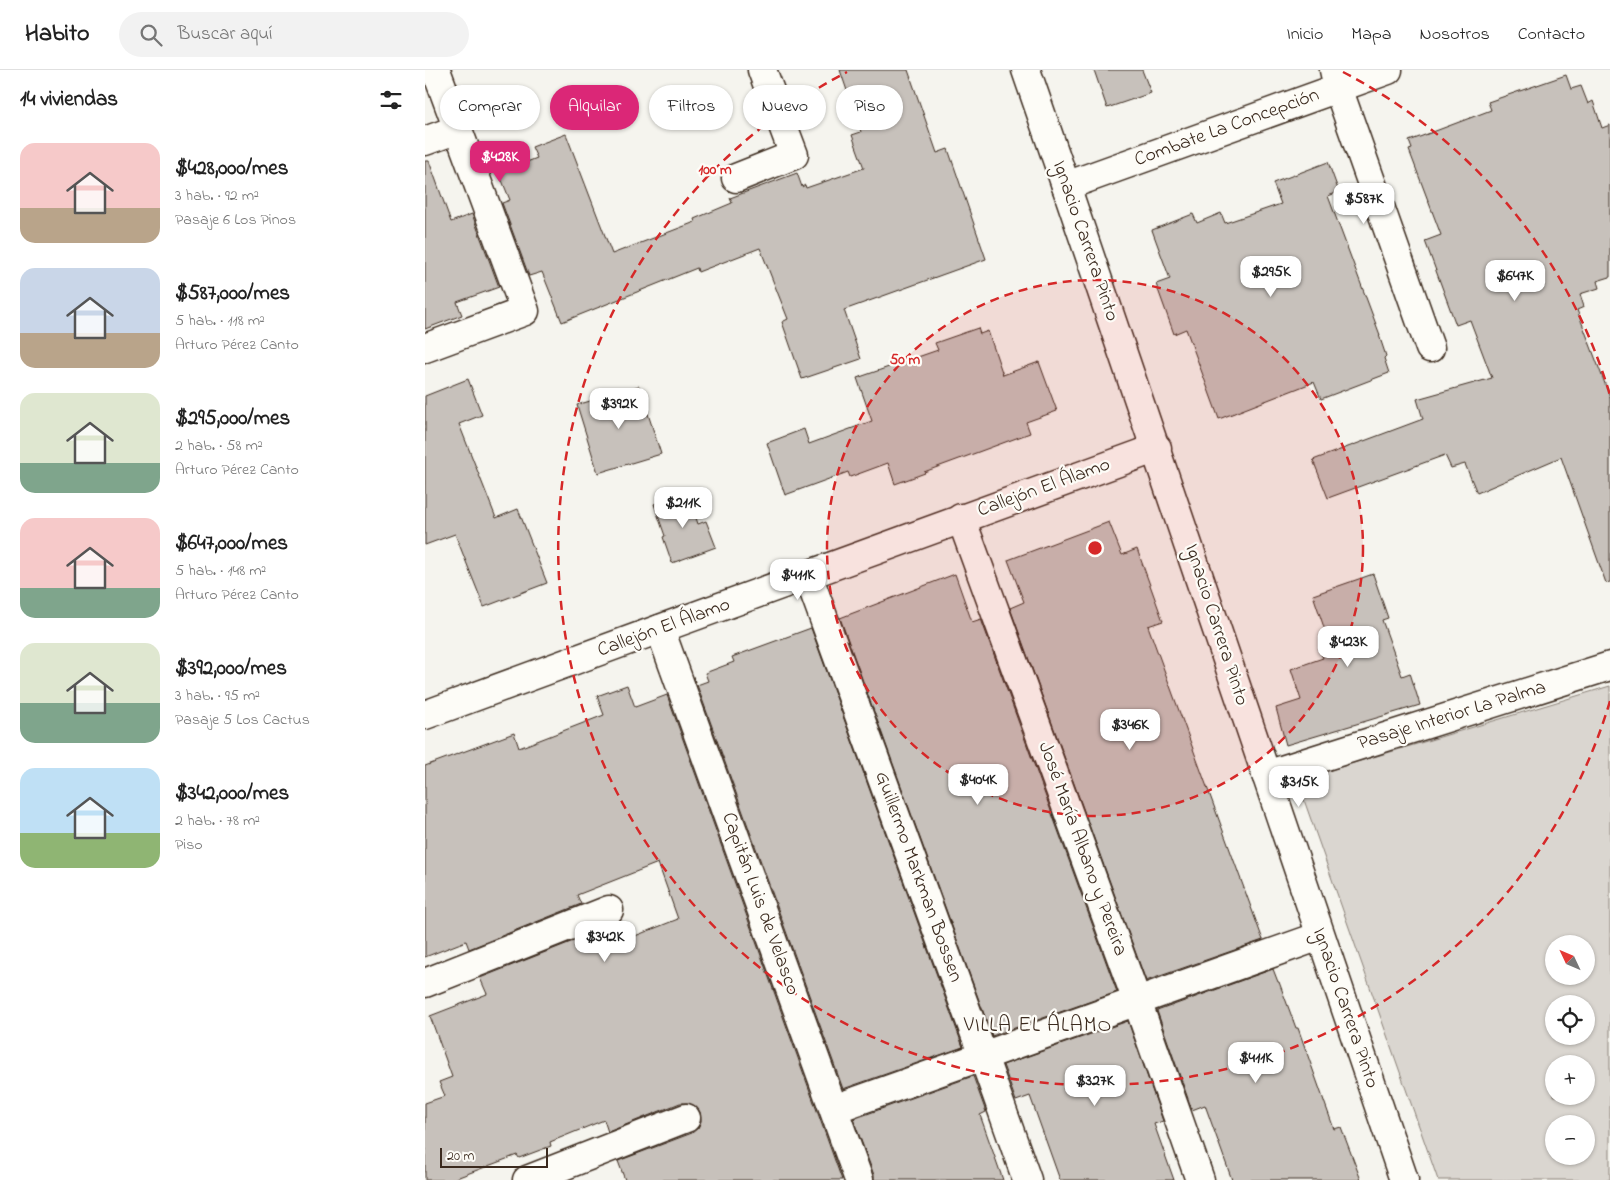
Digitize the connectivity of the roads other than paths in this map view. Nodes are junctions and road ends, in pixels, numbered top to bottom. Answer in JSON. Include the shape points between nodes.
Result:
{"nodes":[{"id":1,"x":436,"y":70,"type":"edge"},
{"id":2,"x":762,"y":70,"type":"edge"},
{"id":3,"x":1026,"y":70,"type":"edge"},
{"id":4,"x":1388,"y":70,"type":"edge"},
{"id":5,"x":1336,"y":79,"type":"edge"},
{"id":6,"x":441,"y":85,"type":"edge"},
{"id":7,"x":454,"y":130,"type":"edge"},
{"id":8,"x":457,"y":130,"type":"edge"},
{"id":9,"x":425,"y":141,"type":"edge"},
{"id":10,"x":736,"y":178,"type":"dead end"},
{"id":11,"x":1066,"y":186,"type":"junction"},
{"id":12,"x":425,"y":348,"type":"edge"},
{"id":13,"x":1430,"y":348,"type":"dead end"},
{"id":14,"x":1157,"y":448,"type":"junction"},
{"id":15,"x":961,"y":518,"type":"junction"},
{"id":16,"x":808,"y":575,"type":"junction"},
{"id":17,"x":660,"y":629,"type":"junction"},
{"id":18,"x":1610,"y":666,"type":"edge"},
{"id":19,"x":425,"y":715,"type":"edge"},
{"id":20,"x":1266,"y":774,"type":"junction"},
{"id":21,"x":609,"y":910,"type":"dead end"},
{"id":22,"x":1320,"y":936,"type":"junction"},
{"id":23,"x":425,"y":983,"type":"edge"},
{"id":24,"x":1137,"y":1001,"type":"junction"},
{"id":25,"x":983,"y":1056,"type":"junction"},
{"id":26,"x":834,"y":1109,"type":"junction"},
{"id":27,"x":686,"y":1118,"type":"dead end"},
{"id":28,"x":527,"y":1180,"type":"edge"},
{"id":29,"x":859,"y":1180,"type":"edge"},
{"id":30,"x":1027,"y":1180,"type":"edge"},
{"id":31,"x":1200,"y":1180,"type":"edge"},
{"id":32,"x":1404,"y":1180,"type":"edge"}],
"edges":[{"from":1,"to":6,"type":"street"},
{"from":2,"to":10,"type":"street","via":[[794,155]]},
{"from":3,"to":11,"type":"street","name":"Ignacio Carrera Pinto"},
{"from":4,"to":5,"type":"street","name":"Combate La Concepción"},
{"from":5,"to":11,"type":"street","name":"Combate La Concepción"},
{"from":5,"to":13,"type":"street"},
{"from":7,"to":9,"type":"street"},
{"from":8,"to":12,"type":"street","via":[[525,311]]},
{"from":11,"to":14,"type":"street","name":"Ignacio Carrera Pinto"},
{"from":14,"to":15,"type":"street","name":"Callejón El Álamo"},
{"from":14,"to":20,"type":"street","name":"Ignacio Carrera Pinto"},
{"from":15,"to":16,"type":"street","name":"Callejón El Álamo"},
{"from":15,"to":24,"type":"street","name":"José María Albano y Pereira"},
{"from":16,"to":17,"type":"street","name":"Callejón El Álamo"},
{"from":16,"to":25,"type":"street","name":"Guillermo Markman Bossen"},
{"from":17,"to":19,"type":"street","name":"Callejón El Álamo"},
{"from":17,"to":26,"type":"street","name":"Capitán Luis de Velasco"},
{"from":18,"to":20,"type":"street","name":"Pasaje Interior La Palma"},
{"from":20,"to":22,"type":"street","name":"Ignacio Carrera Pinto"},
{"from":21,"to":23,"type":"street"},
{"from":22,"to":24,"type":"street"},
{"from":22,"to":32,"type":"street","name":"Ignacio Carrera Pinto"},
{"from":24,"to":25,"type":"street"},
{"from":24,"to":31,"type":"street","name":"José María Albano y Pereira"},
{"from":25,"to":26,"type":"street"},
{"from":25,"to":30,"type":"street","name":"Guillermo Markman Bossen"},
{"from":26,"to":29,"type":"street","name":"Capitán Luis de Velasco"},
{"from":27,"to":28,"type":"street"}]}
